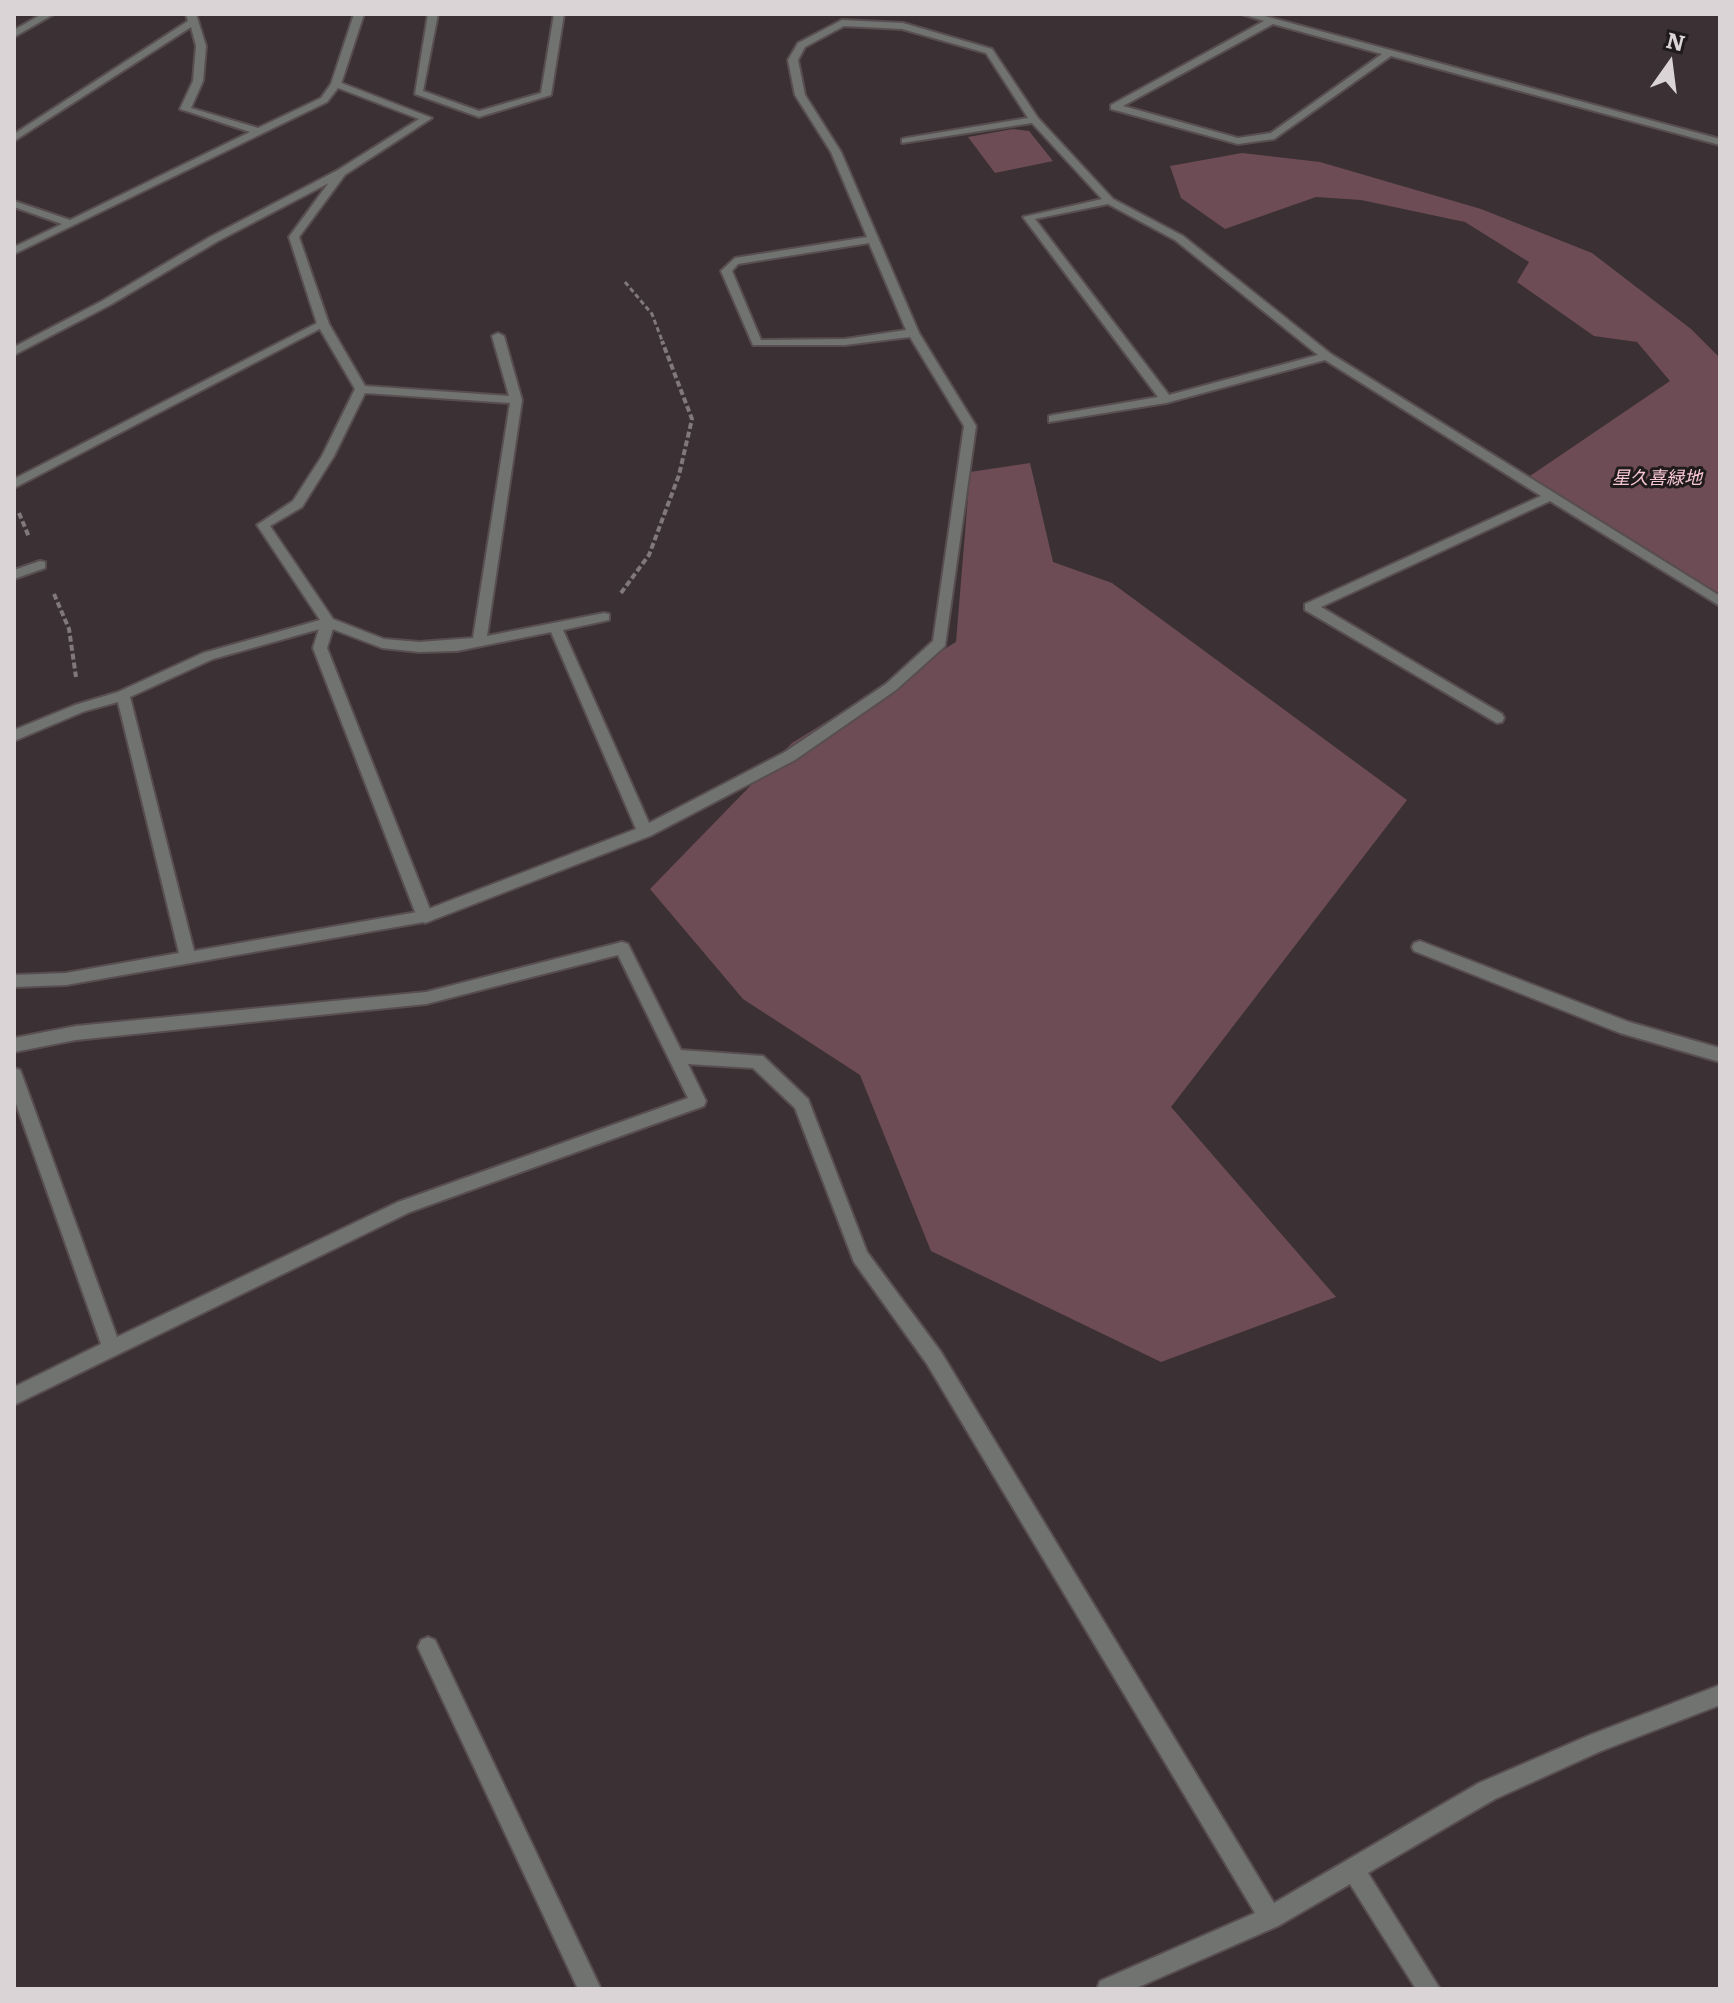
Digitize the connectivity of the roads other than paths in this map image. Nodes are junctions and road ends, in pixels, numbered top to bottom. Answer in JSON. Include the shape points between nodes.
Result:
{"nodes":[{"id":1,"x":49,"y":14,"type":"edge"},
{"id":2,"x":359,"y":14,"type":"edge"},
{"id":3,"x":433,"y":14,"type":"edge"},
{"id":4,"x":559,"y":14,"type":"edge"},
{"id":5,"x":827,"y":14,"type":"edge"},
{"id":6,"x":872,"y":14,"type":"edge"},
{"id":7,"x":1247,"y":14,"type":"edge"},
{"id":8,"x":192,"y":18,"type":"edge"},
{"id":9,"x":1272,"y":21,"type":"junction"},
{"id":10,"x":842,"y":23,"type":"junction"},
{"id":11,"x":14,"y":34,"type":"edge"},
{"id":12,"x":1388,"y":54,"type":"junction"},
{"id":13,"x":336,"y":84,"type":"junction"},
{"id":14,"x":1034,"y":120,"type":"junction"},
{"id":15,"x":259,"y":132,"type":"junction"},
{"id":16,"x":14,"y":138,"type":"edge"},
{"id":17,"x":906,"y":141,"type":"dead end"},
{"id":18,"x":1720,"y":142,"type":"edge"},
{"id":19,"x":342,"y":172,"type":"junction"},
{"id":20,"x":1109,"y":201,"type":"junction"},
{"id":21,"x":14,"y":204,"type":"edge"},
{"id":22,"x":70,"y":223,"type":"junction"},
{"id":23,"x":872,"y":239,"type":"junction"},
{"id":24,"x":14,"y":251,"type":"edge"},
{"id":25,"x":323,"y":324,"type":"junction"},
{"id":26,"x":913,"y":333,"type":"junction"},
{"id":27,"x":498,"y":336,"type":"dead end"},
{"id":28,"x":14,"y":352,"type":"edge"},
{"id":29,"x":1327,"y":356,"type":"junction"},
{"id":30,"x":361,"y":389,"type":"junction"},
{"id":31,"x":1166,"y":399,"type":"junction"},
{"id":32,"x":516,"y":400,"type":"junction"},
{"id":33,"x":1053,"y":419,"type":"dead end"},
{"id":34,"x":14,"y":484,"type":"edge"},
{"id":35,"x":1549,"y":497,"type":"junction"},
{"id":36,"x":40,"y":565,"type":"road end"},
{"id":37,"x":14,"y":575,"type":"edge"},
{"id":38,"x":1720,"y":602,"type":"edge"},
{"id":39,"x":604,"y":617,"type":"road end"},
{"id":40,"x":328,"y":622,"type":"junction"},
{"id":41,"x":555,"y":626,"type":"junction"},
{"id":42,"x":479,"y":641,"type":"junction"},
{"id":43,"x":123,"y":695,"type":"junction"},
{"id":44,"x":1497,"y":718,"type":"dead end"},
{"id":45,"x":14,"y":736,"type":"edge"},
{"id":46,"x":645,"y":832,"type":"junction"},
{"id":47,"x":425,"y":917,"type":"junction"},
{"id":48,"x":1420,"y":947,"type":"dead end"},
{"id":49,"x":187,"y":955,"type":"junction"},
{"id":50,"x":14,"y":981,"type":"edge"},
{"id":51,"x":14,"y":1045,"type":"edge"},
{"id":52,"x":1720,"y":1055,"type":"edge"},
{"id":53,"x":676,"y":1057,"type":"junction"},
{"id":54,"x":14,"y":1075,"type":"edge"},
{"id":55,"x":111,"y":1346,"type":"junction"},
{"id":56,"x":14,"y":1396,"type":"edge"},
{"id":57,"x":428,"y":1647,"type":"dead end"},
{"id":58,"x":1720,"y":1695,"type":"edge"},
{"id":59,"x":1354,"y":1870,"type":"junction"},
{"id":60,"x":1270,"y":1918,"type":"junction"},
{"id":61,"x":590,"y":1989,"type":"edge"},
{"id":62,"x":1108,"y":1989,"type":"edge"},
{"id":63,"x":1429,"y":1989,"type":"edge"}],
"edges":[{"from":1,"to":11,"type":"street"},
{"from":2,"to":13,"type":"street"},
{"from":3,"to":4,"type":"street","via":[[418,92],[479,114],[546,95]]},
{"from":5,"to":10,"type":"street"},
{"from":6,"to":10,"type":"street"},
{"from":7,"to":9,"type":"street"},
{"from":8,"to":15,"type":"street","via":[[201,46],[198,81],[185,109]]},
{"from":8,"to":16,"type":"street"},
{"from":9,"to":12,"type":"street"},
{"from":9,"to":12,"type":"street","via":[[1114,107],[1238,141],[1274,136]]},
{"from":10,"to":14,"type":"street","via":[[903,26],[989,51]]},
{"from":10,"to":23,"type":"street","via":[[801,45],[793,60],[800,95],[836,152]]},
{"from":12,"to":18,"type":"street"},
{"from":13,"to":15,"type":"street","via":[[324,100]]},
{"from":13,"to":19,"type":"street","via":[[427,118]]},
{"from":14,"to":17,"type":"street"},
{"from":14,"to":20,"type":"street"},
{"from":15,"to":22,"type":"street"},
{"from":19,"to":25,"type":"street","via":[[294,237]]},
{"from":19,"to":28,"type":"street"},
{"from":20,"to":29,"type":"street","via":[[1179,238]]},
{"from":20,"to":31,"type":"street","via":[[1028,217]]},
{"from":21,"to":22,"type":"street"},
{"from":22,"to":24,"type":"street"},
{"from":23,"to":26,"type":"street"},
{"from":23,"to":26,"type":"street","via":[[735,261],[726,271],[757,343],[845,342]]},
{"from":25,"to":30,"type":"street"},
{"from":25,"to":34,"type":"street"},
{"from":26,"to":46,"type":"street","via":[[970,426],[940,643],[891,687],[790,756]]},
{"from":27,"to":32,"type":"street"},
{"from":29,"to":31,"type":"street"},
{"from":29,"to":35,"type":"street"},
{"from":30,"to":32,"type":"street"},
{"from":30,"to":40,"type":"street","via":[[298,504],[263,525]]},
{"from":31,"to":33,"type":"street"},
{"from":32,"to":42,"type":"street"},
{"from":35,"to":38,"type":"street"},
{"from":35,"to":44,"type":"street","via":[[1310,607]]},
{"from":36,"to":37,"type":"street"},
{"from":39,"to":41,"type":"street"},
{"from":40,"to":42,"type":"street","via":[[382,643],[419,647]]},
{"from":40,"to":43,"type":"street","via":[[208,656]]},
{"from":40,"to":47,"type":"street","via":[[320,648]]},
{"from":41,"to":42,"type":"street"},
{"from":41,"to":46,"type":"street"},
{"from":43,"to":45,"type":"street"},
{"from":43,"to":49,"type":"street"},
{"from":46,"to":47,"type":"street"},
{"from":47,"to":49,"type":"street"},
{"from":48,"to":52,"type":"street","via":[[1626,1028]]},
{"from":49,"to":50,"type":"street","via":[[66,979]]},
{"from":51,"to":53,"type":"street","via":[[76,1033],[426,998],[622,948]]},
{"from":53,"to":55,"type":"street","via":[[698,1101],[404,1207]]},
{"from":53,"to":60,"type":"street","via":[[757,1061],[802,1104],[860,1256],[934,1358]]},
{"from":54,"to":55,"type":"street"},
{"from":55,"to":56,"type":"street"},
{"from":57,"to":61,"type":"street"},
{"from":58,"to":59,"type":"street","via":[[1487,1791]]},
{"from":59,"to":60,"type":"street"},
{"from":59,"to":63,"type":"street"},
{"from":60,"to":62,"type":"street"}]}
